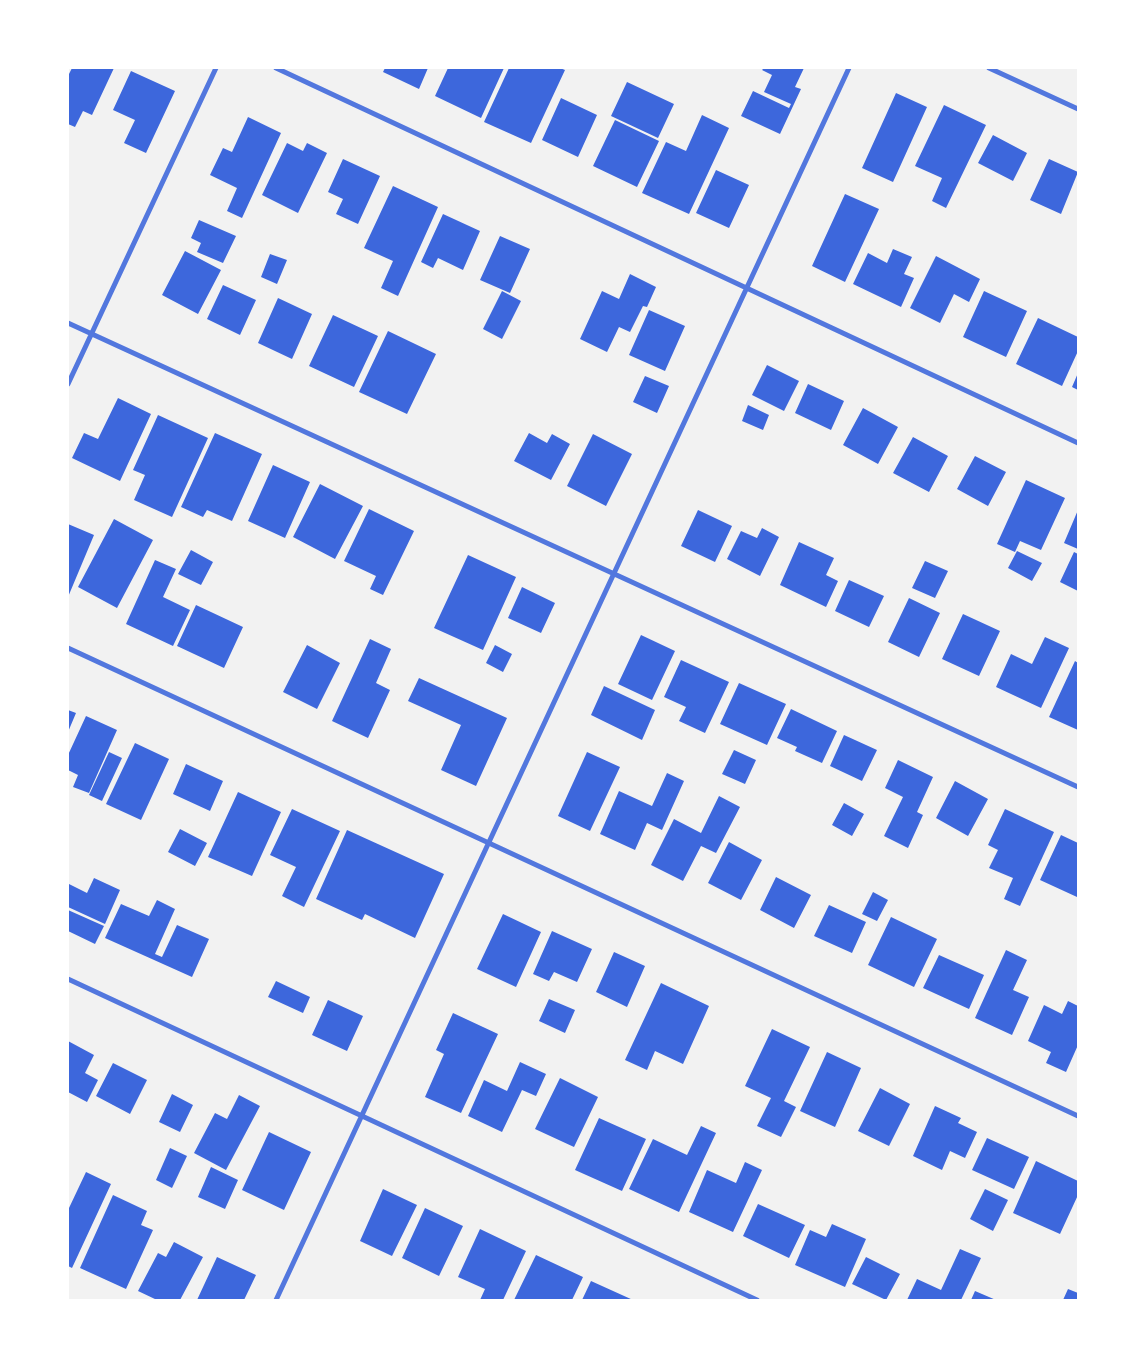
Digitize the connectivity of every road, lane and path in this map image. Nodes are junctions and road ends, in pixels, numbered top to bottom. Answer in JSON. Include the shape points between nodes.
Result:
{"nodes":[{"id":1,"x":216,"y":68,"type":"edge"},
{"id":2,"x":276,"y":68,"type":"edge"},
{"id":3,"x":849,"y":68,"type":"edge"},
{"id":4,"x":989,"y":68,"type":"edge"},
{"id":5,"x":1078,"y":109,"type":"edge"},
{"id":6,"x":747,"y":287,"type":"junction"},
{"id":7,"x":68,"y":323,"type":"edge"},
{"id":8,"x":91,"y":334,"type":"junction"},
{"id":9,"x":68,"y":384,"type":"edge"},
{"id":10,"x":1078,"y":443,"type":"edge"},
{"id":11,"x":613,"y":575,"type":"junction"},
{"id":12,"x":68,"y":648,"type":"edge"},
{"id":13,"x":1078,"y":788,"type":"edge"},
{"id":14,"x":489,"y":843,"type":"junction"},
{"id":15,"x":68,"y":980,"type":"edge"},
{"id":16,"x":362,"y":1116,"type":"junction"},
{"id":17,"x":1078,"y":1116,"type":"edge"},
{"id":18,"x":276,"y":1300,"type":"edge"},
{"id":19,"x":757,"y":1300,"type":"edge"}],
"edges":[{"from":1,"to":8,"type":"street"},
{"from":2,"to":6,"type":"street"},
{"from":3,"to":6,"type":"street"},
{"from":4,"to":5,"type":"street"},
{"from":6,"to":10,"type":"street"},
{"from":6,"to":11,"type":"street"},
{"from":7,"to":8,"type":"street"},
{"from":8,"to":9,"type":"street"},
{"from":8,"to":11,"type":"street"},
{"from":11,"to":13,"type":"street"},
{"from":11,"to":14,"type":"street"},
{"from":12,"to":14,"type":"street"},
{"from":14,"to":16,"type":"street"},
{"from":14,"to":17,"type":"street"},
{"from":15,"to":16,"type":"street"},
{"from":16,"to":18,"type":"street"},
{"from":16,"to":19,"type":"street"}]}
